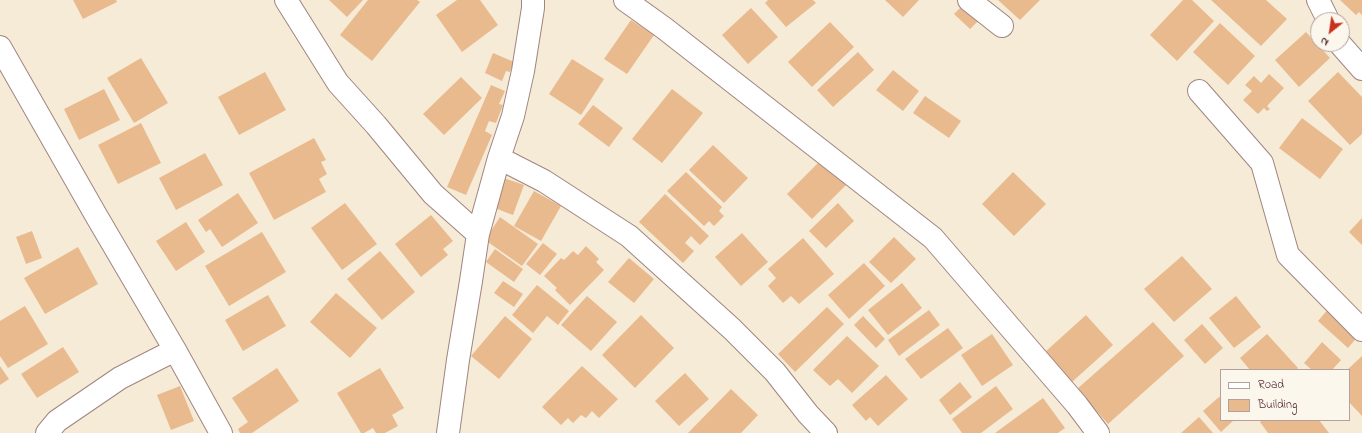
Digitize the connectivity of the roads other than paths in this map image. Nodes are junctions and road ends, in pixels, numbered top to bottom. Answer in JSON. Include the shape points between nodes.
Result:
{"nodes":[{"id":1,"x":286,"y":0,"type":"edge"},
{"id":2,"x":533,"y":0,"type":"edge"},
{"id":3,"x":625,"y":0,"type":"edge"},
{"id":4,"x":969,"y":0,"type":"edge"},
{"id":5,"x":1318,"y":0,"type":"edge"},
{"id":6,"x":1324,"y":12,"type":"edge"},
{"id":7,"x":1002,"y":26,"type":"dead end"},
{"id":8,"x":0,"y":47,"type":"edge"},
{"id":9,"x":1347,"y":52,"type":"edge"},
{"id":10,"x":1362,"y":69,"type":"edge"},
{"id":11,"x":1199,"y":91,"type":"dead end"},
{"id":12,"x":499,"y":158,"type":"junction"},
{"id":13,"x":478,"y":234,"type":"junction"},
{"id":14,"x":1362,"y":330,"type":"edge"},
{"id":15,"x":175,"y":350,"type":"junction"},
{"id":16,"x":47,"y":433,"type":"edge"},
{"id":17,"x":221,"y":433,"type":"edge"},
{"id":18,"x":448,"y":433,"type":"edge"},
{"id":19,"x":826,"y":433,"type":"edge"},
{"id":20,"x":1098,"y":433,"type":"edge"}],
"edges":[{"from":1,"to":13,"type":"street","via":[[338,83],[433,194]]},
{"from":2,"to":12,"type":"street","via":[[523,71],[513,116]]},
{"from":3,"to":20,"type":"street","via":[[933,238],[1077,405]]},
{"from":4,"to":7,"type":"street"},
{"from":5,"to":6,"type":"street"},
{"from":8,"to":15,"type":"street"},
{"from":9,"to":10,"type":"street"},
{"from":11,"to":14,"type":"street","via":[[1262,163],[1288,255]]},
{"from":12,"to":13,"type":"street"},
{"from":12,"to":19,"type":"street","via":[[544,181],[629,236],[732,329],[775,372]]},
{"from":13,"to":18,"type":"street"},
{"from":15,"to":16,"type":"street","via":[[120,378],[57,421]]},
{"from":15,"to":17,"type":"street"}]}
